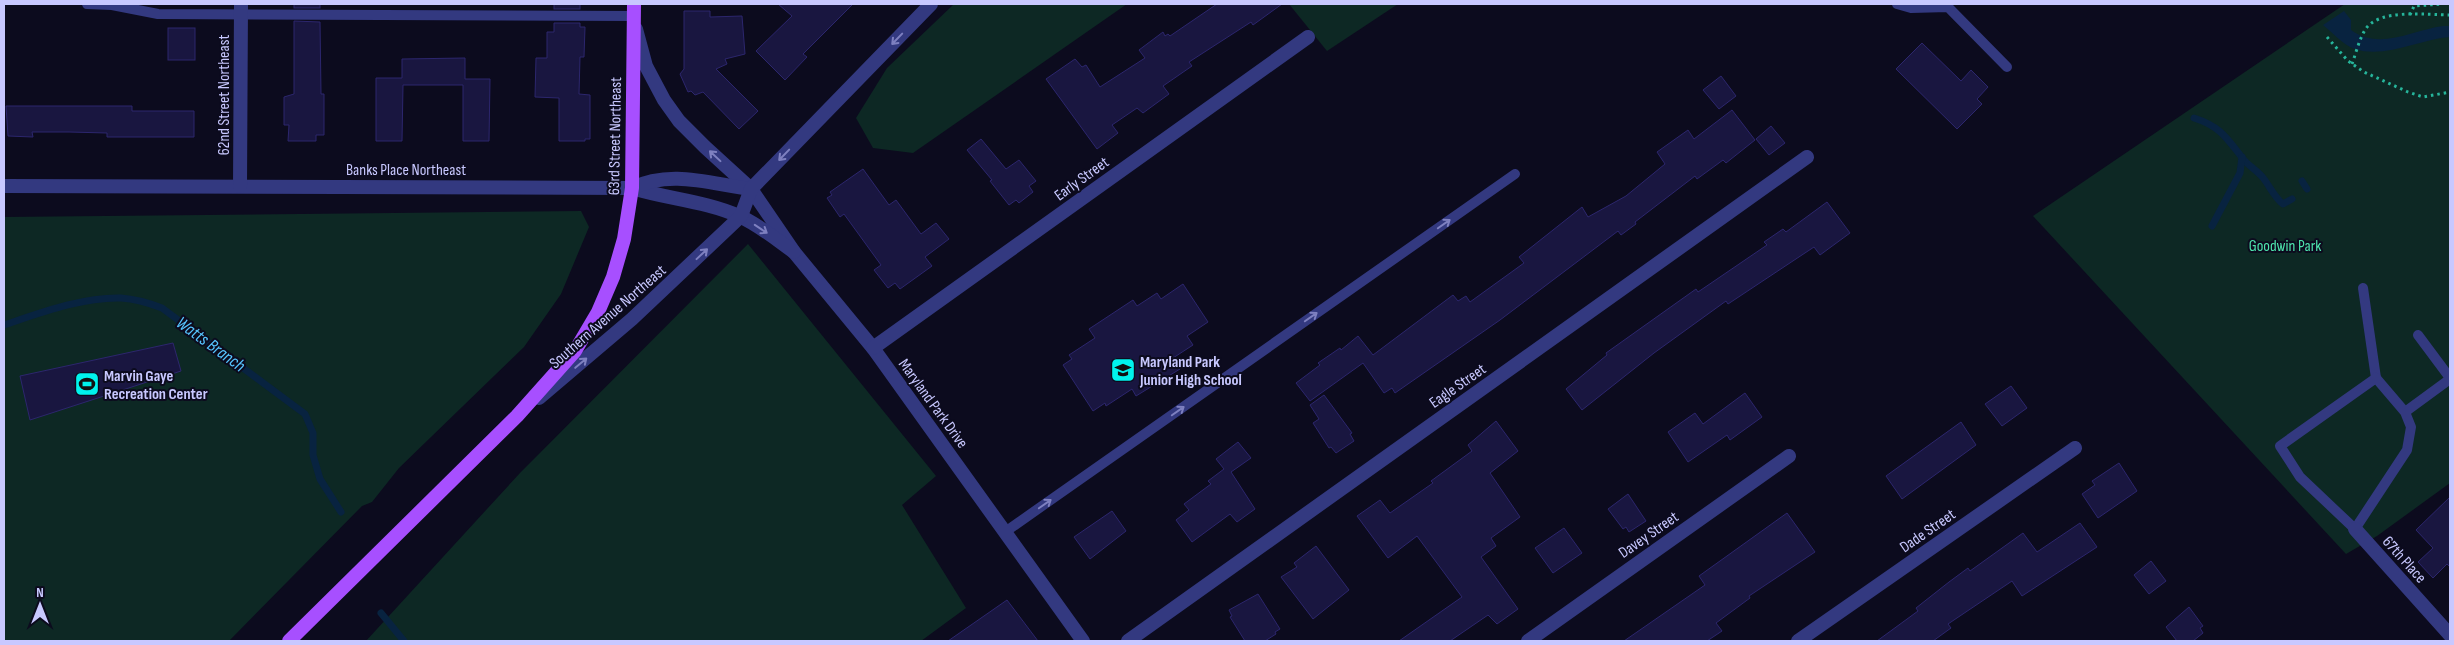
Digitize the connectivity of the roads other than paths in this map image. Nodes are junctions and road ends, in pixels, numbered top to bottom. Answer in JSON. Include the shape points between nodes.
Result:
{"nodes":[{"id":1,"x":87,"y":4,"type":"edge"},
{"id":2,"x":931,"y":4,"type":"edge"},
{"id":3,"x":1897,"y":4,"type":"edge"},
{"id":4,"x":241,"y":9,"type":"edge"},
{"id":5,"x":634,"y":10,"type":"edge"},
{"id":6,"x":1308,"y":37,"type":"dead end"},
{"id":7,"x":2007,"y":67,"type":"dead end"},
{"id":8,"x":1807,"y":157,"type":"dead end"},
{"id":9,"x":1514,"y":174,"type":"dead end"},
{"id":10,"x":4,"y":186,"type":"edge"},
{"id":11,"x":240,"y":186,"type":"junction"},
{"id":12,"x":632,"y":188,"type":"junction"},
{"id":13,"x":751,"y":189,"type":"junction"},
{"id":14,"x":741,"y":216,"type":"junction"},
{"id":15,"x":794,"y":252,"type":"junction"},
{"id":16,"x":2363,"y":288,"type":"dead end"},
{"id":17,"x":2418,"y":335,"type":"dead end"},
{"id":18,"x":873,"y":348,"type":"junction"},
{"id":19,"x":2376,"y":378,"type":"junction"},
{"id":20,"x":2450,"y":379,"type":"edge"},
{"id":21,"x":2405,"y":412,"type":"junction"},
{"id":22,"x":517,"y":416,"type":"junction"},
{"id":23,"x":2075,"y":448,"type":"dead end"},
{"id":24,"x":1789,"y":456,"type":"dead end"},
{"id":25,"x":2354,"y":529,"type":"junction"},
{"id":26,"x":1005,"y":532,"type":"junction"},
{"id":27,"x":2450,"y":636,"type":"edge"},
{"id":28,"x":289,"y":641,"type":"edge"},
{"id":29,"x":1083,"y":641,"type":"edge"},
{"id":30,"x":1128,"y":641,"type":"edge"},
{"id":31,"x":1528,"y":641,"type":"edge"},
{"id":32,"x":1798,"y":641,"type":"edge"}],
"edges":[{"from":1,"to":4,"type":"lane","via":[[158,14]]},
{"from":2,"to":13,"type":"street","name":"Southern Avenue Northeast","one_way":true},
{"from":3,"to":7,"type":"lane","via":[[1911,8],[1948,7]]},
{"from":4,"to":5,"type":"lane"},
{"from":4,"to":11,"type":"street","name":"62nd Street Northeast"},
{"from":5,"to":12,"type":"main road","name":"63rd Street Northeast"},
{"from":13,"to":5,"type":"street","name":"Maryland Park Drive","one_way":true,"via":[[698,140],[664,100],[646,66]]},
{"from":6,"to":18,"type":"street","name":"Early Street"},
{"from":8,"to":30,"type":"street","name":"Eagle Street"},
{"from":26,"to":9,"type":"lane","one_way":true},
{"from":10,"to":11,"type":"street","name":"Banks Place Northeast"},
{"from":11,"to":12,"type":"street","name":"Banks Place Northeast"},
{"from":12,"to":13,"type":"street","via":[[671,177]]},
{"from":12,"to":14,"type":"street","name":"Banks Place Northeast","via":[[665,198],[700,202]]},
{"from":12,"to":22,"type":"main road","name":"63rd Street Northeast","via":[[624,239],[598,312],[575,351]]},
{"from":13,"to":14,"type":"street","name":"Southern Avenue Northeast"},
{"from":13,"to":15,"type":"street","name":"Maryland Park Drive"},
{"from":14,"to":15,"type":"street","name":"Banks Place Northeast","one_way":true},
{"from":22,"to":14,"type":"street","name":"Southern Avenue Northeast","one_way":true,"via":[[632,319]]},
{"from":15,"to":18,"type":"street","name":"Maryland Park Drive"},
{"from":16,"to":19,"type":"lane"},
{"from":17,"to":20,"type":"lane"},
{"from":18,"to":26,"type":"street","name":"Maryland Park Drive"},
{"from":19,"to":21,"type":"lane"},
{"from":19,"to":25,"type":"lane","via":[[2280,446],[2300,477]]},
{"from":20,"to":21,"type":"lane"},
{"from":21,"to":25,"type":"lane","via":[[2411,427],[2407,450]]},
{"from":22,"to":28,"type":"main road","name":"Southern Avenue Northeast"},
{"from":23,"to":32,"type":"street","name":"Dade Street"},
{"from":24,"to":31,"type":"street","name":"Davey Street"},
{"from":25,"to":27,"type":"street","name":"67th Place"},
{"from":26,"to":29,"type":"street","name":"Maryland Park Drive"}]}
